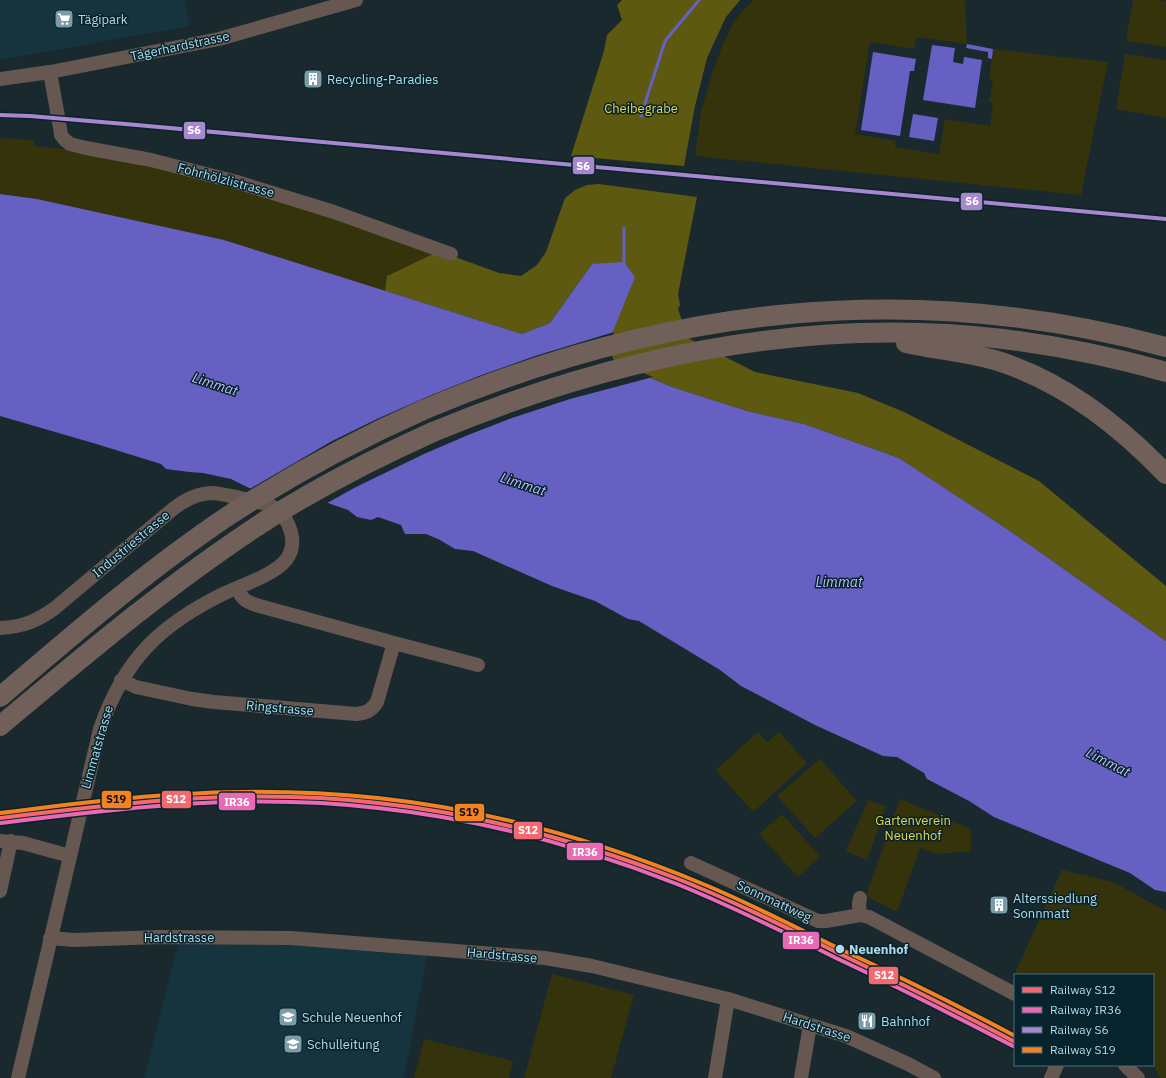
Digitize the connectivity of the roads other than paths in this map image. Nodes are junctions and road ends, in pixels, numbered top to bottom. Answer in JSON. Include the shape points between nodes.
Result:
{"nodes":[{"id":1,"x":356,"y":0,"type":"edge"},
{"id":2,"x":50,"y":72,"type":"junction"},
{"id":3,"x":0,"y":78,"type":"edge"},
{"id":4,"x":451,"y":254,"type":"dead end"},
{"id":5,"x":863,"y":333,"type":"junction"},
{"id":6,"x":1166,"y":347,"type":"edge"},
{"id":7,"x":1166,"y":372,"type":"edge"},
{"id":8,"x":1166,"y":474,"type":"edge"},
{"id":9,"x":269,"y":513,"type":"junction"},
{"id":10,"x":237,"y":588,"type":"junction"},
{"id":11,"x":0,"y":628,"type":"edge"},
{"id":12,"x":394,"y":643,"type":"junction"},
{"id":13,"x":478,"y":665,"type":"dead end"},
{"id":14,"x":121,"y":680,"type":"junction"},
{"id":15,"x":0,"y":697,"type":"edge"},
{"id":16,"x":0,"y":726,"type":"edge"},
{"id":17,"x":5,"y":841,"type":"edge"},
{"id":18,"x":70,"y":856,"type":"junction"},
{"id":19,"x":692,"y":863,"type":"dead end"},
{"id":20,"x":0,"y":891,"type":"edge"},
{"id":21,"x":860,"y":898,"type":"dead end"},
{"id":22,"x":860,"y":915,"type":"junction"},
{"id":23,"x":50,"y":938,"type":"junction"},
{"id":24,"x":1014,"y":993,"type":"edge"},
{"id":25,"x":728,"y":999,"type":"junction"},
{"id":26,"x":810,"y":1024,"type":"junction"},
{"id":27,"x":1126,"y":1066,"type":"edge"},
{"id":28,"x":18,"y":1078,"type":"edge"},
{"id":29,"x":715,"y":1078,"type":"edge"},
{"id":30,"x":801,"y":1078,"type":"edge"},
{"id":31,"x":934,"y":1078,"type":"edge"},
{"id":32,"x":1138,"y":1078,"type":"edge"}],
"edges":[{"from":1,"to":2,"type":"street","name":"Tägerhardstrasse","via":[[219,39]]},
{"from":2,"to":3,"type":"street","name":"Tägerhardstrasse"},
{"from":2,"to":4,"type":"street","name":"Fohrhölzlistrasse","via":[[61,135],[70,144],[151,160],[237,182],[334,212]]},
{"from":5,"to":7,"type":"highway","via":[[933,334],[1002,339],[1086,352]]},
{"from":5,"to":8,"type":"highway","via":[[980,357],[1013,366],[1037,377],[1073,396],[1099,414],[1136,444]]},
{"from":5,"to":9,"type":"highway","bridge":true,"via":[[806,336],[698,350],[563,384],[510,402],[408,443]]},
{"from":6,"to":15,"type":"highway","bridge":true,"via":[[1091,329],[977,312],[835,310],[771,315],[694,327],[570,357],[515,374],[423,410],[296,474],[234,512],[141,579]]},
{"from":9,"to":10,"type":"street","name":"Limmatstrasse","via":[[283,516],[290,530],[290,553],[276,568]]},
{"from":9,"to":11,"type":"street","name":"Industriestrasse","via":[[214,493],[187,499],[55,608],[26,625]]},
{"from":9,"to":16,"type":"highway","via":[[112,632]]},
{"from":10,"to":12,"type":"street","via":[[247,602]]},
{"from":10,"to":14,"type":"street","name":"Limmatstrasse","via":[[192,611],[166,628],[142,652]]},
{"from":12,"to":13,"type":"street"},
{"from":12,"to":14,"type":"street","name":"Ringstrasse","via":[[377,702],[365,713],[214,702],[136,687]]},
{"from":14,"to":18,"type":"street","name":"Limmatstrasse","via":[[100,729]]},
{"from":17,"to":18,"type":"street","via":[[28,844]]},
{"from":17,"to":20,"type":"street"},
{"from":18,"to":23,"type":"street","name":"Limmatstrasse"},
{"from":19,"to":22,"type":"street","name":"Sonnmattweg","via":[[818,921]]},
{"from":21,"to":22,"type":"street"},
{"from":22,"to":24,"type":"street","via":[[869,917]]},
{"from":23,"to":25,"type":"street","name":"Hardstrasse","via":[[291,938],[545,958],[592,966]]},
{"from":23,"to":28,"type":"street","name":"Limmatstrasse"},
{"from":25,"to":26,"type":"street","name":"Hardstrasse"},
{"from":25,"to":29,"type":"street"},
{"from":26,"to":30,"type":"street"},
{"from":26,"to":31,"type":"street","name":"Hardstrasse","via":[[846,1036]]},
{"from":27,"to":32,"type":"street"}]}
